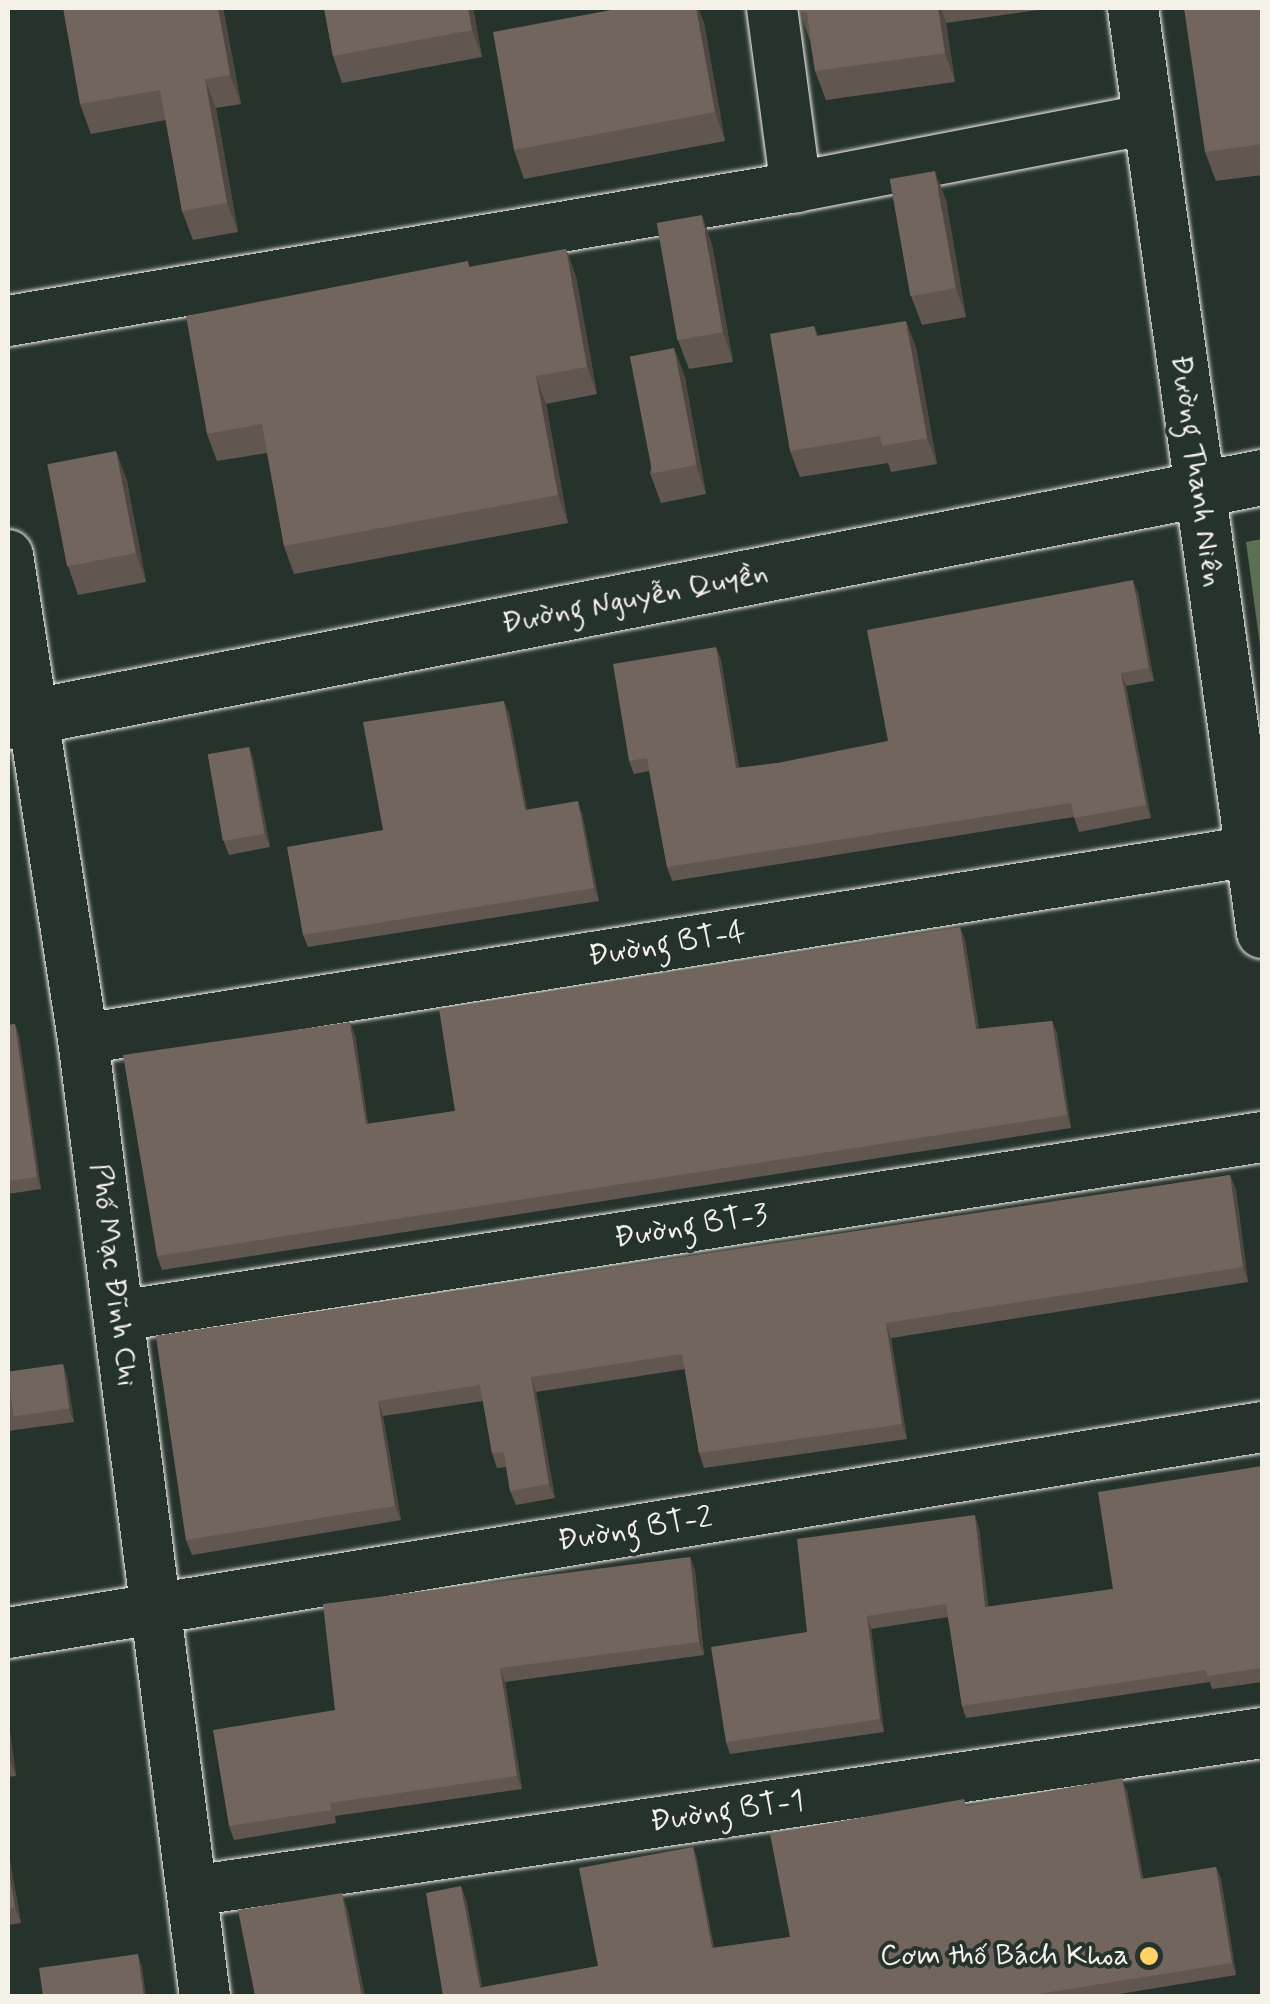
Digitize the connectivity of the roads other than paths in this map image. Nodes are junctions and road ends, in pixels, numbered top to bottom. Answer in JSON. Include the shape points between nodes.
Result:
{"nodes":[{"id":1,"x":772,"y":8,"type":"edge"},
{"id":2,"x":1133,"y":8,"type":"edge"},
{"id":3,"x":1148,"y":119,"type":"junction"},
{"id":4,"x":796,"y":188,"type":"junction"},
{"id":5,"x":8,"y":320,"type":"edge"},
{"id":6,"x":1262,"y":477,"type":"edge"},
{"id":7,"x":1198,"y":489,"type":"junction"},
{"id":8,"x":8,"y":555,"type":"edge"},
{"id":9,"x":20,"y":718,"type":"edge"},
{"id":10,"x":1251,"y":851,"type":"junction"},
{"id":11,"x":1262,"y":933,"type":"edge"},
{"id":12,"x":83,"y":1039,"type":"junction"},
{"id":13,"x":1262,"y":1137,"type":"edge"},
{"id":14,"x":118,"y":1316,"type":"junction"},
{"id":15,"x":1262,"y":1427,"type":"edge"},
{"id":16,"x":158,"y":1609,"type":"junction"},
{"id":17,"x":8,"y":1634,"type":"edge"},
{"id":18,"x":1262,"y":1733,"type":"edge"},
{"id":19,"x":192,"y":1891,"type":"junction"},
{"id":20,"x":206,"y":1996,"type":"edge"}],
"edges":[{"from":1,"to":4,"type":"street"},
{"from":2,"to":3,"type":"street","name":"Đường Thanh Niên"},
{"from":3,"to":4,"type":"street"},
{"from":3,"to":7,"type":"street","name":"Đường Thanh Niên"},
{"from":4,"to":5,"type":"street"},
{"from":6,"to":7,"type":"street","name":"Đường Nguyễn Quyền"},
{"from":7,"to":9,"type":"street","name":"Đường Nguyễn Quyền"},
{"from":7,"to":10,"type":"street","name":"Đường Thanh Niên"},
{"from":8,"to":9,"type":"street","name":"Phố Mạc Đĩnh Chi"},
{"from":9,"to":12,"type":"street","name":"Phố Mạc Đĩnh Chi"},
{"from":10,"to":11,"type":"street","name":"Đường Thanh Niên"},
{"from":10,"to":12,"type":"street","name":"Đường BT-4"},
{"from":12,"to":14,"type":"street","name":"Phố Mạc Đĩnh Chi"},
{"from":13,"to":14,"type":"street","name":"Đường BT-3"},
{"from":14,"to":16,"type":"street","name":"Phố Mạc Đĩnh Chi"},
{"from":15,"to":16,"type":"street","name":"Đường BT-2"},
{"from":16,"to":17,"type":"street","name":"Đường BT-2"},
{"from":16,"to":19,"type":"street","name":"Phố Mạc Đĩnh Chi"},
{"from":18,"to":19,"type":"street","name":"Đường BT-1"},
{"from":19,"to":20,"type":"street","name":"Phố Mạc Đĩnh Chi"}]}
